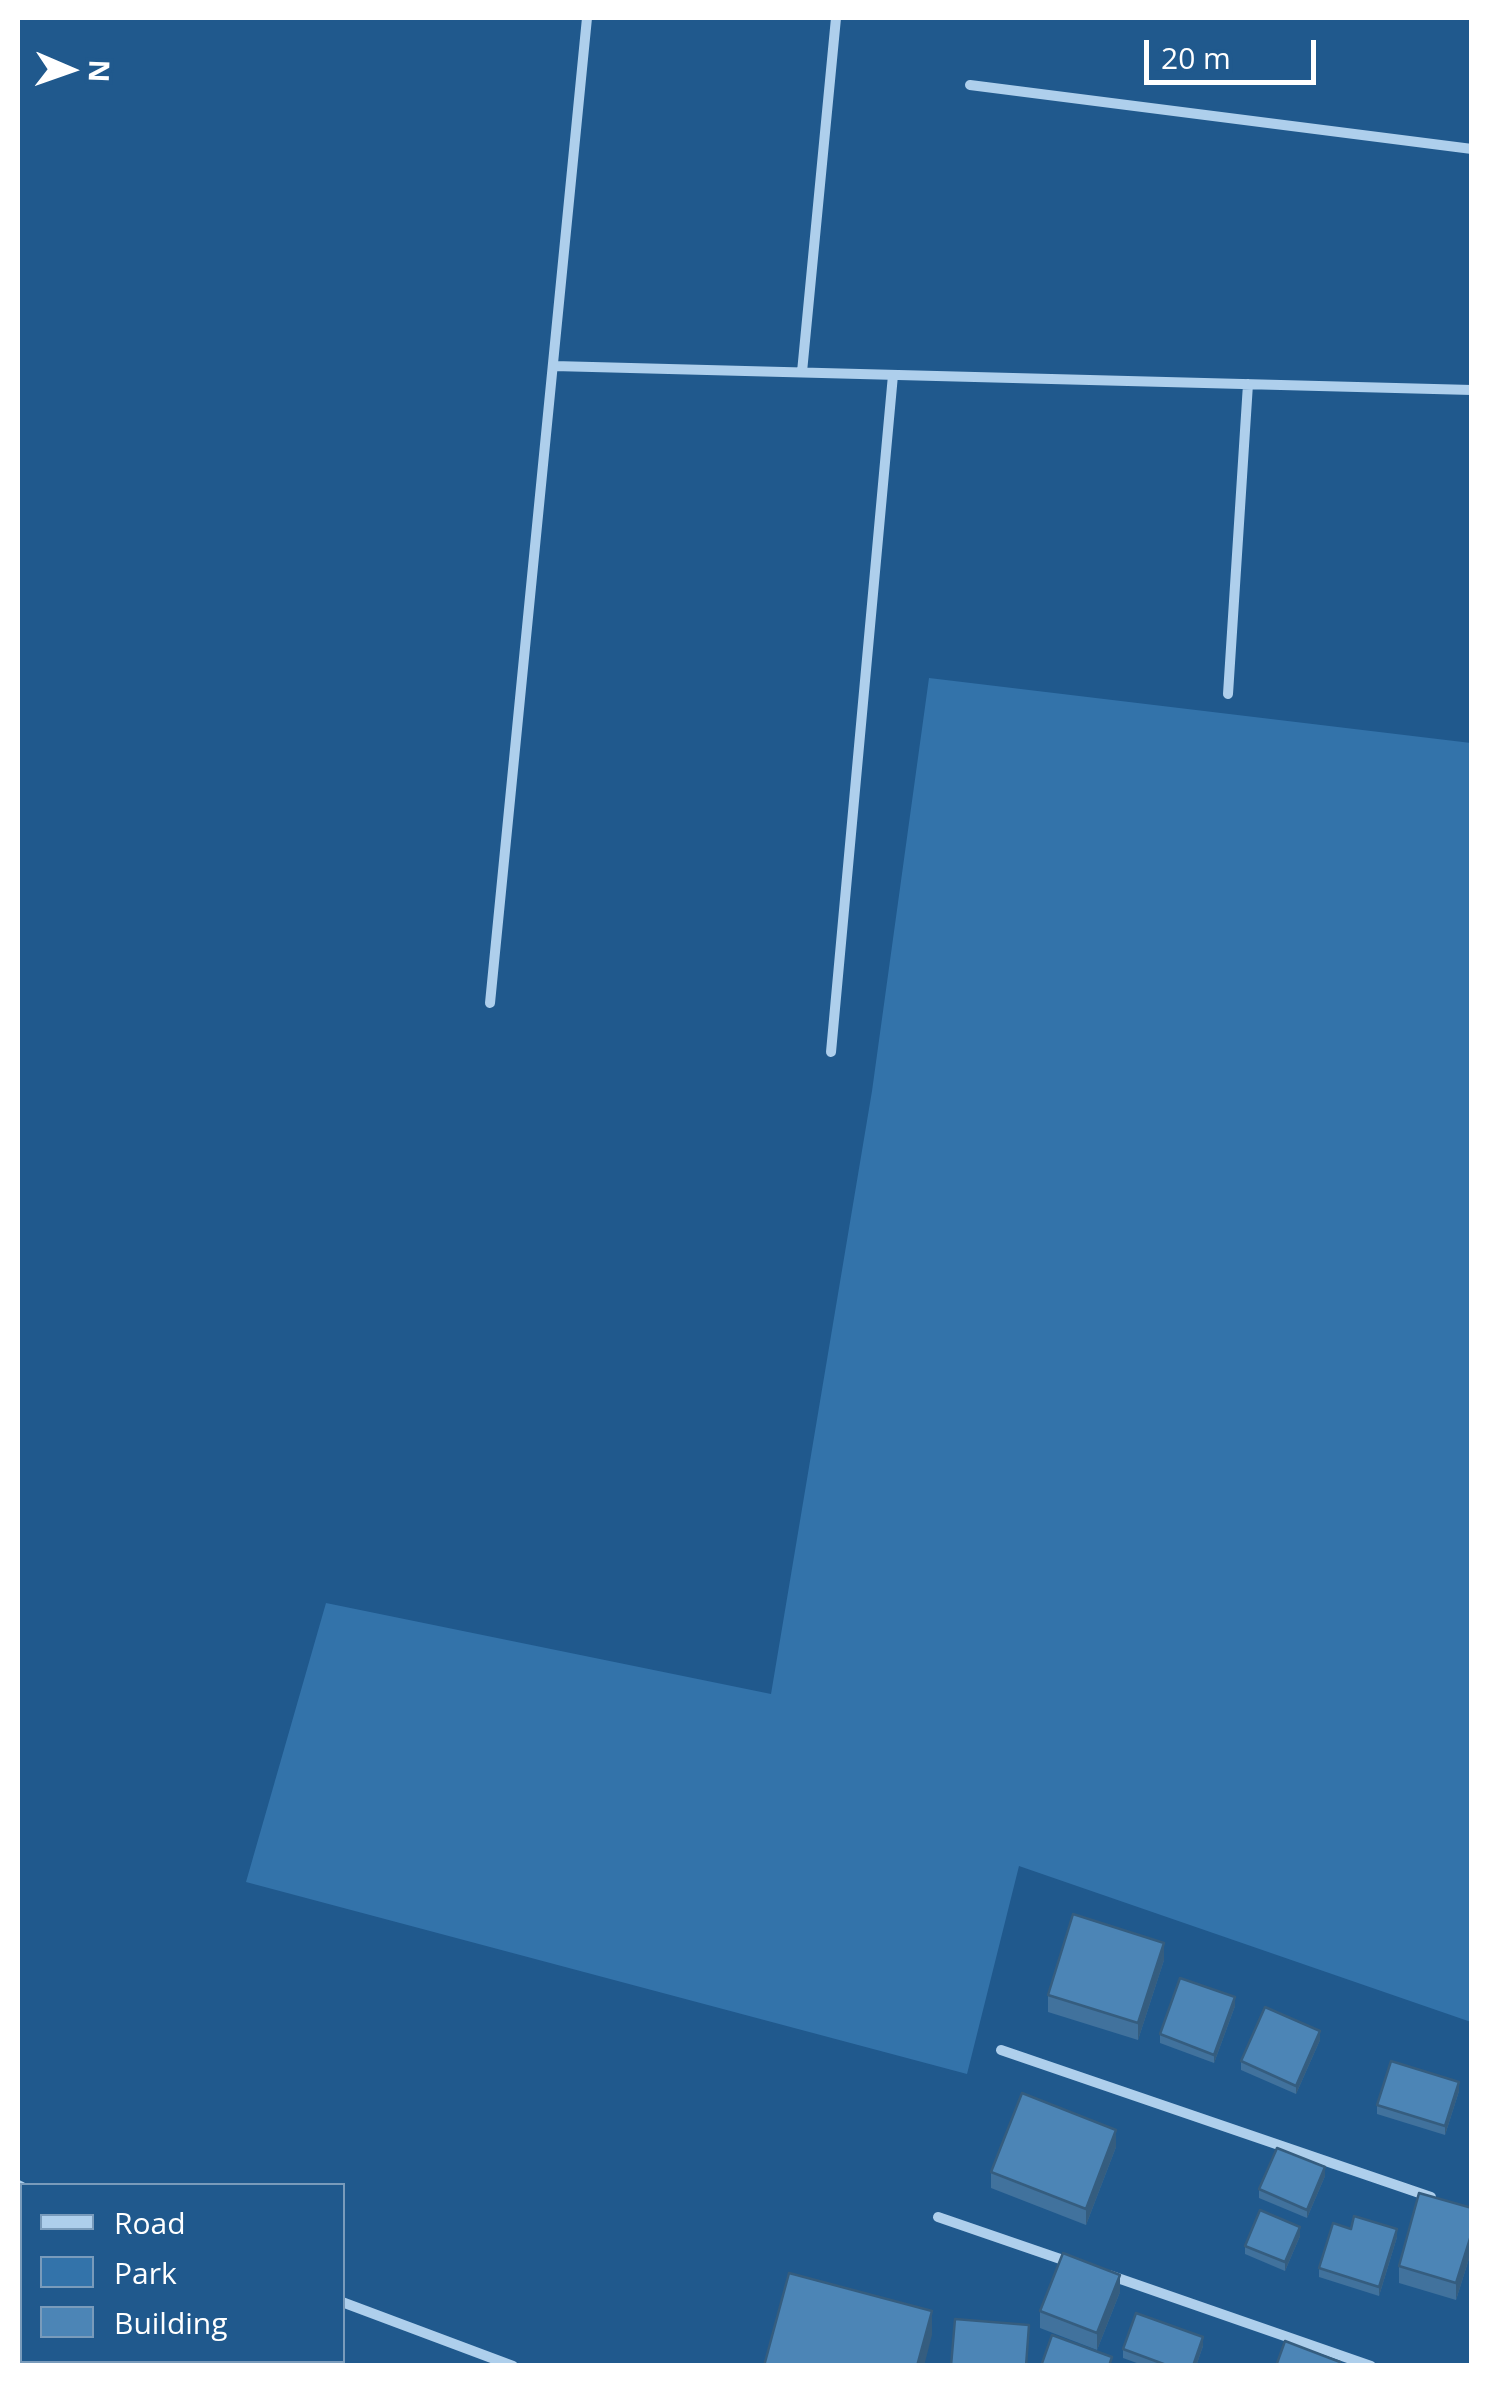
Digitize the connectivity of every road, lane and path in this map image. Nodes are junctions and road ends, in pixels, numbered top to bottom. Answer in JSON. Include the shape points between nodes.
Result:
{"nodes":[{"id":1,"x":587,"y":18,"type":"edge"},
{"id":2,"x":836,"y":18,"type":"edge"},
{"id":3,"x":970,"y":86,"type":"dead end"},
{"id":4,"x":1472,"y":149,"type":"edge"},
{"id":5,"x":554,"y":366,"type":"junction"},
{"id":6,"x":802,"y":372,"type":"junction"},
{"id":7,"x":894,"y":375,"type":"junction"},
{"id":8,"x":1248,"y":384,"type":"junction"},
{"id":9,"x":1472,"y":390,"type":"edge"},
{"id":10,"x":1228,"y":694,"type":"dead end"},
{"id":11,"x":490,"y":1003,"type":"dead end"},
{"id":12,"x":831,"y":1052,"type":"dead end"},
{"id":13,"x":1001,"y":2050,"type":"dead end"},
{"id":14,"x":1453,"y":2205,"type":"edge"},
{"id":15,"x":938,"y":2216,"type":"dead end"},
{"id":16,"x":345,"y":2303,"type":"edge"},
{"id":17,"x":513,"y":2366,"type":"edge"},
{"id":18,"x":1371,"y":2366,"type":"edge"}],
"edges":[{"from":1,"to":5,"type":"street"},
{"from":2,"to":6,"type":"street"},
{"from":3,"to":4,"type":"street"},
{"from":5,"to":6,"type":"street"},
{"from":5,"to":11,"type":"street"},
{"from":6,"to":7,"type":"street"},
{"from":7,"to":8,"type":"street"},
{"from":7,"to":12,"type":"street"},
{"from":8,"to":9,"type":"street"},
{"from":8,"to":10,"type":"street"},
{"from":13,"to":14,"type":"street"},
{"from":15,"to":18,"type":"street"},
{"from":16,"to":17,"type":"street"}]}
